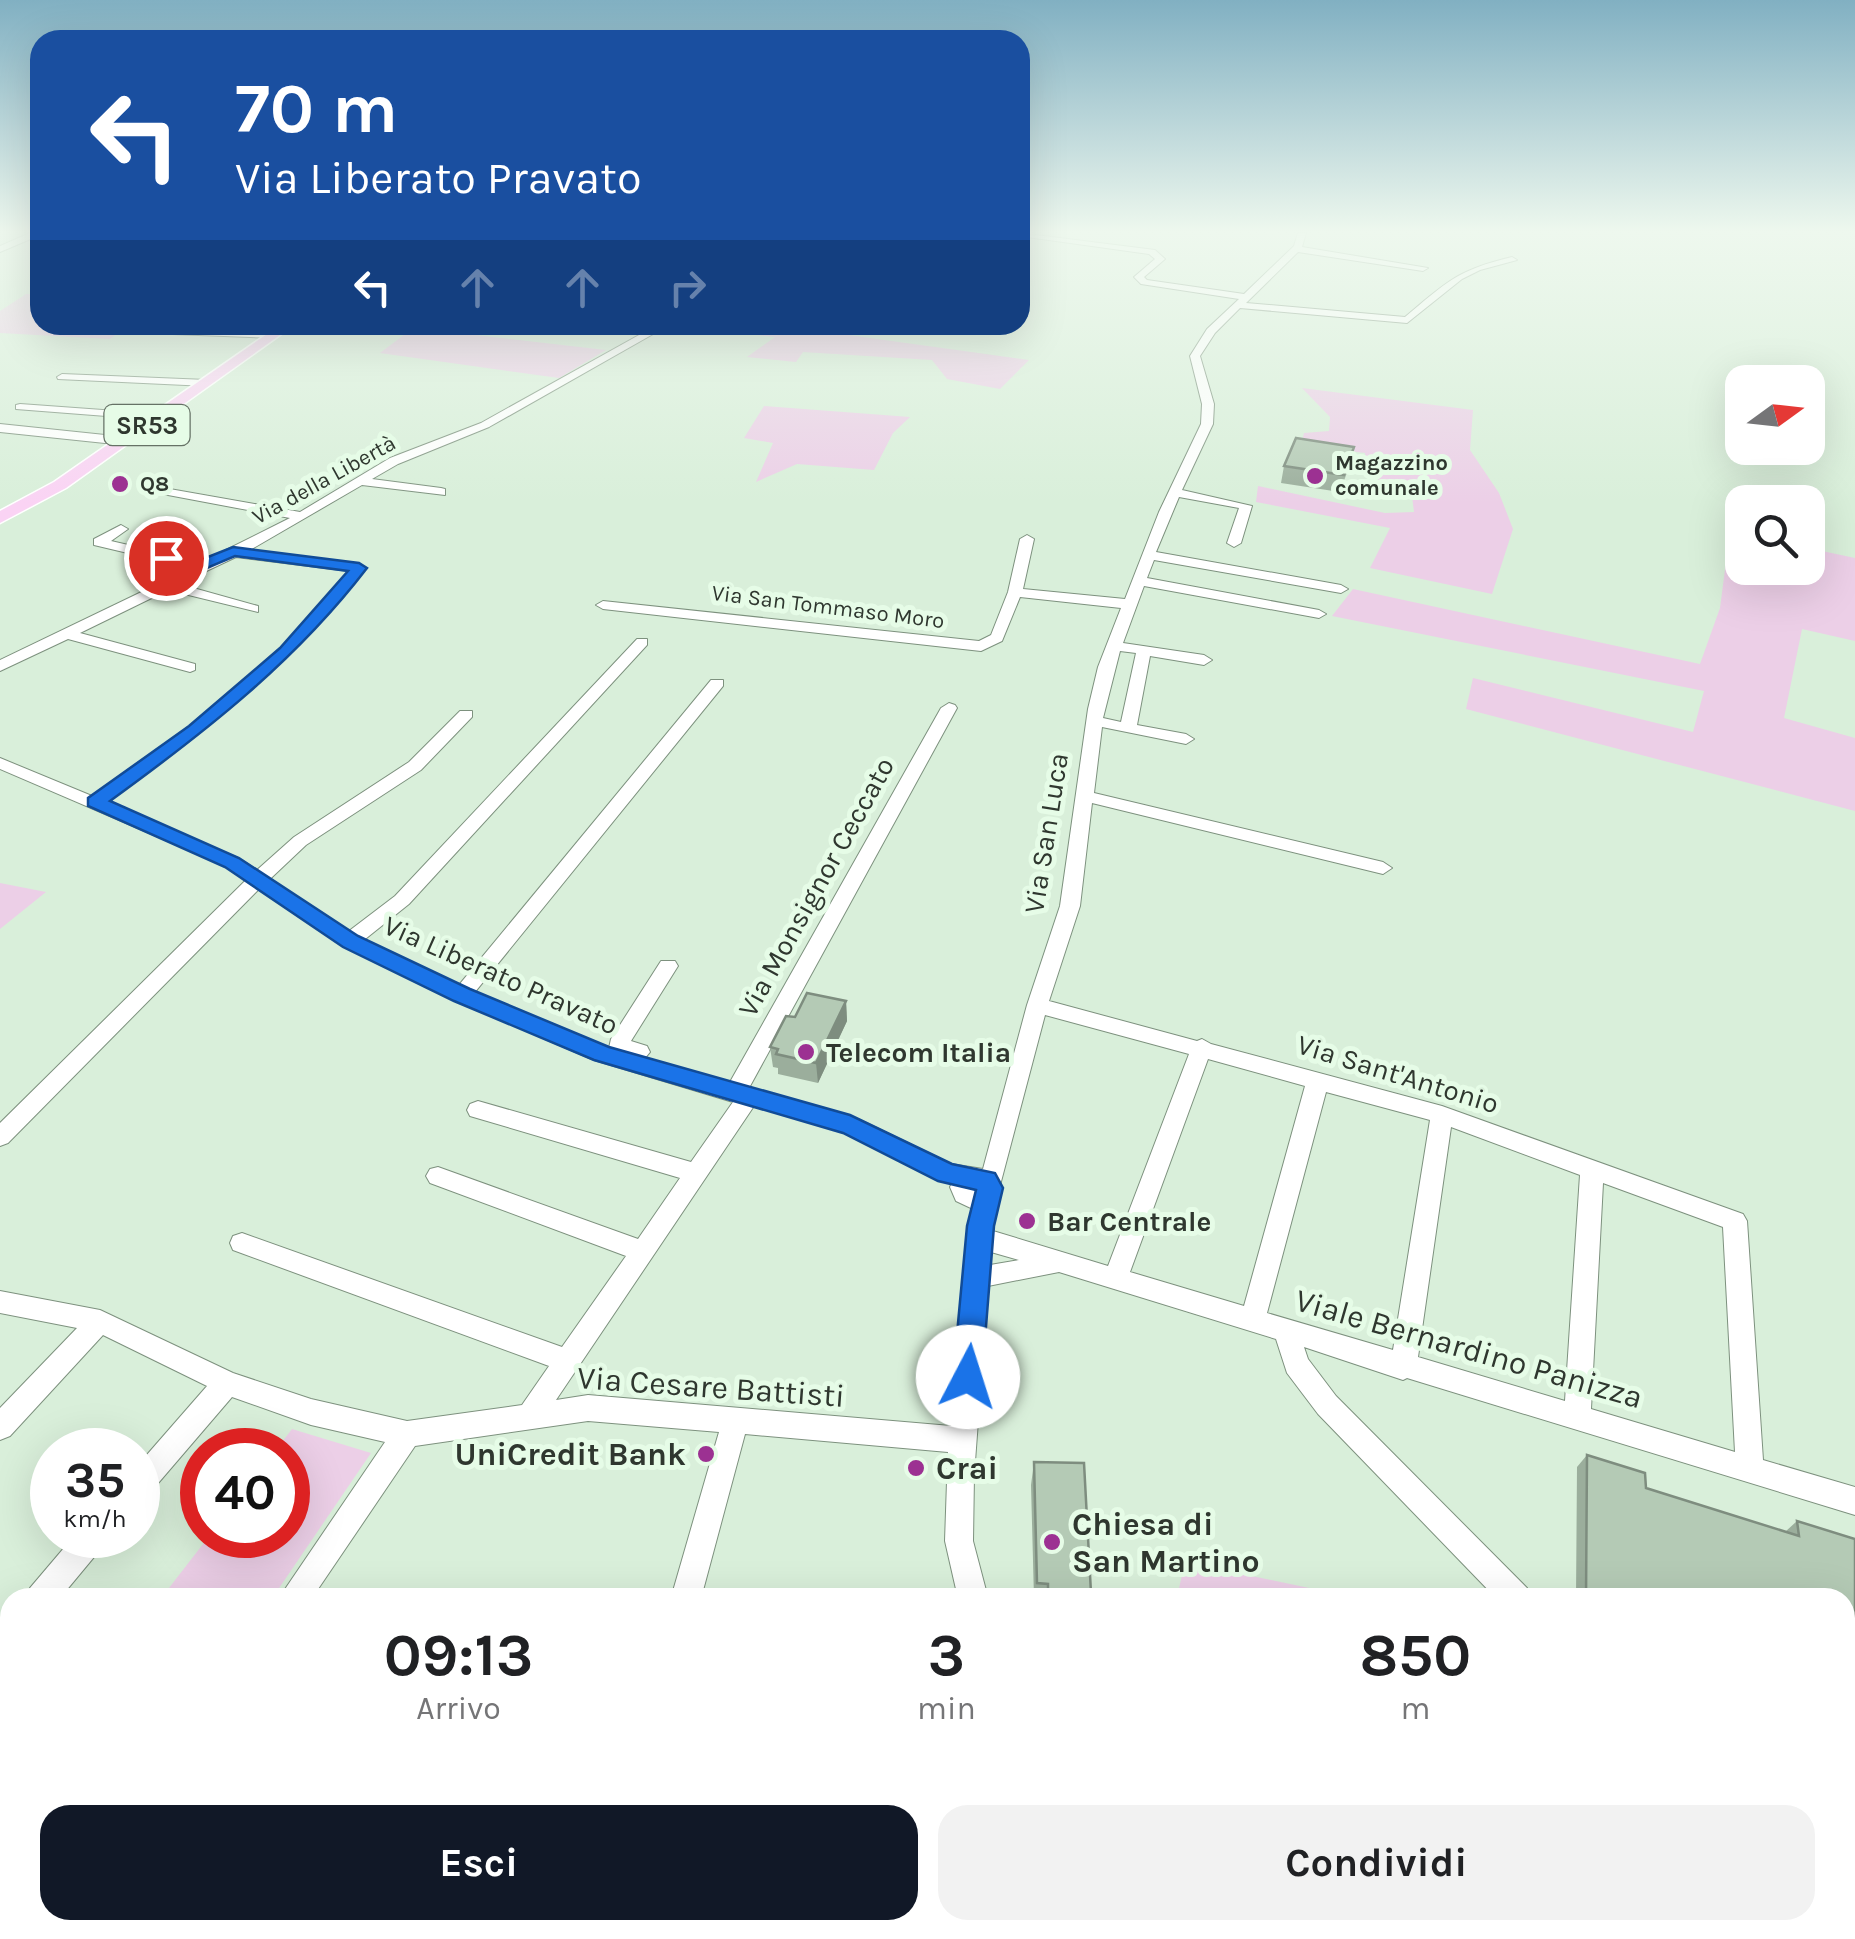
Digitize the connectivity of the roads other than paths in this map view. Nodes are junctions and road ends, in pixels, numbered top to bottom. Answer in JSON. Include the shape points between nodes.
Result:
{"nodes":[{"id":1,"x":1218,"y":323,"type":"edge"},
{"id":2,"x":274,"y":335,"type":"edge"},
{"id":3,"x":646,"y":335,"type":"edge"},
{"id":4,"x":148,"y":342,"type":"dead end"},
{"id":5,"x":256,"y":348,"type":"junction"},
{"id":6,"x":62,"y":377,"type":"dead end"},
{"id":7,"x":207,"y":382,"type":"junction"},
{"id":8,"x":20,"y":408,"type":"dead end"},
{"id":9,"x":158,"y":417,"type":"junction"},
{"id":10,"x":0,"y":428,"type":"edge"},
{"id":11,"x":124,"y":441,"type":"junction"},
{"id":12,"x":357,"y":481,"type":"junction"},
{"id":13,"x":168,"y":491,"type":"dead end"},
{"id":14,"x":441,"y":492,"type":"dead end"},
{"id":15,"x":1175,"y":492,"type":"junction"},
{"id":16,"x":303,"y":516,"type":"junction"},
{"id":17,"x":0,"y":518,"type":"edge"},
{"id":18,"x":121,"y":529,"type":"dead end"},
{"id":19,"x":1028,"y":539,"type":"dead end"},
{"id":20,"x":1234,"y":543,"type":"dead end"},
{"id":21,"x":233,"y":552,"type":"junction"},
{"id":22,"x":1148,"y":555,"type":"junction"},
{"id":23,"x":200,"y":566,"type":"junction"},
{"id":24,"x":1138,"y":581,"type":"junction"},
{"id":25,"x":162,"y":584,"type":"junction"},
{"id":26,"x":1342,"y":588,"type":"dead end"},
{"id":27,"x":1014,"y":592,"type":"junction"},
{"id":28,"x":1129,"y":604,"type":"junction"},
{"id":29,"x":603,"y":606,"type":"dead end"},
{"id":30,"x":253,"y":608,"type":"dead end"},
{"id":31,"x":1319,"y":614,"type":"dead end"},
{"id":32,"x":67,"y":634,"type":"junction"},
{"id":33,"x":642,"y":642,"type":"dead end"},
{"id":34,"x":1113,"y":646,"type":"junction"},
{"id":35,"x":1144,"y":650,"type":"junction"},
{"id":36,"x":1204,"y":660,"type":"dead end"},
{"id":37,"x":0,"y":666,"type":"edge"},
{"id":38,"x":190,"y":667,"type":"dead end"},
{"id":39,"x":718,"y":683,"type":"dead end"},
{"id":40,"x":948,"y":708,"type":"dead end"},
{"id":41,"x":466,"y":714,"type":"dead end"},
{"id":42,"x":1094,"y":721,"type":"junction"},
{"id":43,"x":1128,"y":728,"type":"junction"},
{"id":44,"x":1186,"y":739,"type":"dead end"},
{"id":45,"x":0,"y":763,"type":"edge"},
{"id":46,"x":1086,"y":796,"type":"junction"},
{"id":47,"x":95,"y":802,"type":"junction"},
{"id":48,"x":1383,"y":868,"type":"dead end"},
{"id":49,"x":257,"y":880,"type":"junction"},
{"id":50,"x":350,"y":941,"type":"junction"},
{"id":51,"x":668,"y":966,"type":"dead end"},
{"id":52,"x":462,"y":995,"type":"junction"},
{"id":53,"x":1037,"y":1004,"type":"junction"},
{"id":54,"x":1202,"y":1047,"type":"junction"},
{"id":55,"x":1318,"y":1080,"type":"junction"},
{"id":56,"x":741,"y":1093,"type":"junction"},
{"id":57,"x":478,"y":1110,"type":"dead end"},
{"id":58,"x":1442,"y":1114,"type":"junction"},
{"id":59,"x":0,"y":1137,"type":"edge"},
{"id":60,"x":1592,"y":1169,"type":"junction"},
{"id":61,"x":697,"y":1173,"type":"junction"},
{"id":62,"x":438,"y":1176,"type":"dead end"},
{"id":63,"x":975,"y":1188,"type":"junction"},
{"id":64,"x":980,"y":1235,"type":"junction"},
{"id":65,"x":242,"y":1242,"type":"dead end"},
{"id":66,"x":645,"y":1252,"type":"junction"},
{"id":67,"x":1065,"y":1264,"type":"junction"},
{"id":68,"x":976,"y":1276,"type":"junction"},
{"id":69,"x":1116,"y":1277,"type":"junction"},
{"id":70,"x":0,"y":1302,"type":"edge"},
{"id":71,"x":100,"y":1321,"type":"junction"},
{"id":72,"x":1252,"y":1322,"type":"junction"},
{"id":73,"x":1288,"y":1334,"type":"junction"},
{"id":74,"x":569,"y":1361,"type":"junction"},
{"id":75,"x":1404,"y":1368,"type":"junction"},
{"id":76,"x":227,"y":1383,"type":"junction"},
{"id":77,"x":531,"y":1414,"type":"junction"},
{"id":78,"x":1577,"y":1418,"type":"junction"},
{"id":79,"x":736,"y":1422,"type":"junction"},
{"id":80,"x":0,"y":1427,"type":"edge"},
{"id":81,"x":407,"y":1434,"type":"junction"},
{"id":82,"x":962,"y":1440,"type":"junction"},
{"id":83,"x":160,"y":1461,"type":"edge"},
{"id":84,"x":1750,"y":1467,"type":"junction"},
{"id":85,"x":1855,"y":1500,"type":"edge"},
{"id":86,"x":74,"y":1558,"type":"edge"},
{"id":87,"x":49,"y":1588,"type":"edge"},
{"id":88,"x":301,"y":1588,"type":"edge"},
{"id":89,"x":689,"y":1588,"type":"edge"},
{"id":90,"x":971,"y":1588,"type":"edge"},
{"id":91,"x":1506,"y":1588,"type":"edge"}],
"edges":[{"from":1,"to":15,"type":"street","name":"Via San Luca","via":[[1195,356],[1209,414]]},
{"from":2,"to":5,"type":"main road","number":"SR53"},
{"from":3,"to":12,"type":"street","name":"Via della Libertà","via":[[484,425]]},
{"from":4,"to":5,"type":"street"},
{"from":5,"to":7,"type":"main road","number":"SR53"},
{"from":6,"to":7,"type":"street"},
{"from":7,"to":9,"type":"main road","number":"SR53"},
{"from":8,"to":9,"type":"street"},
{"from":9,"to":11,"type":"main road","number":"SR53"},
{"from":10,"to":11,"type":"street"},
{"from":11,"to":17,"type":"main road","number":"SR53"},
{"from":12,"to":14,"type":"street"},
{"from":12,"to":16,"type":"street","name":"Via della Libertà"},
{"from":13,"to":16,"type":"street"},
{"from":15,"to":20,"type":"street","via":[[1239,498],[1246,506]]},
{"from":15,"to":22,"type":"street","name":"Via San Luca"},
{"from":16,"to":21,"type":"street","name":"Via della Libertà"},
{"from":18,"to":23,"type":"street","via":[[99,542]]},
{"from":19,"to":27,"type":"street","name":"Via San Tommaso Moro"},
{"from":21,"to":23,"type":"street","name":"Via della Libertà"},
{"from":21,"to":47,"type":"street","via":[[359,568],[286,652],[196,730]]},
{"from":22,"to":24,"type":"street","name":"Via San Luca"},
{"from":22,"to":26,"type":"street"},
{"from":23,"to":25,"type":"street","name":"Via della Libertà"},
{"from":24,"to":28,"type":"street","name":"Via San Luca"},
{"from":24,"to":31,"type":"street"},
{"from":25,"to":30,"type":"street"},
{"from":25,"to":32,"type":"street","name":"Via della Libertà"},
{"from":27,"to":28,"type":"street"},
{"from":27,"to":29,"type":"street","name":"Via San Tommaso Moro","via":[[997,638],[981,646]]},
{"from":28,"to":34,"type":"street","name":"Via San Luca"},
{"from":32,"to":37,"type":"street","name":"Via della Libertà"},
{"from":32,"to":38,"type":"street"},
{"from":33,"to":50,"type":"street","via":[[402,900]]},
{"from":34,"to":35,"type":"street"},
{"from":34,"to":42,"type":"street","name":"Via San Luca"},
{"from":35,"to":36,"type":"street"},
{"from":35,"to":43,"type":"street"},
{"from":39,"to":52,"type":"street"},
{"from":40,"to":56,"type":"street","name":"Via Monsignor Ceccato"},
{"from":41,"to":49,"type":"street","via":[[415,766],[300,841]]},
{"from":42,"to":43,"type":"street"},
{"from":42,"to":46,"type":"street","name":"Via San Luca"},
{"from":43,"to":44,"type":"street"},
{"from":45,"to":47,"type":"street","name":"Via Liberato Pravato"},
{"from":46,"to":48,"type":"street"},
{"from":46,"to":53,"type":"street","name":"Via San Luca","via":[[1070,906]]},
{"from":47,"to":49,"type":"street","name":"Via Liberato Pravato","via":[[232,862]]},
{"from":49,"to":50,"type":"street","name":"Via Liberato Pravato"},
{"from":49,"to":59,"type":"street"},
{"from":50,"to":52,"type":"street","name":"Via Liberato Pravato"},
{"from":51,"to":56,"type":"street","via":[[618,1046]]},
{"from":52,"to":56,"type":"street","name":"Via Liberato Pravato","via":[[602,1054]]},
{"from":53,"to":54,"type":"street","name":"Via Sant'Antonio"},
{"from":53,"to":63,"type":"street","name":"Via San Luca","via":[[996,1152]]},
{"from":54,"to":55,"type":"street","name":"Via Sant'Antonio"},
{"from":54,"to":69,"type":"street"},
{"from":55,"to":58,"type":"street","name":"Via Sant'Antonio"},
{"from":55,"to":72,"type":"street"},
{"from":56,"to":61,"type":"street","name":"Via Monsignor Ceccato"},
{"from":56,"to":63,"type":"street","name":"Via Liberato Pravato","via":[[862,1130]]},
{"from":57,"to":61,"type":"street"},
{"from":58,"to":60,"type":"street","name":"Via Sant'Antonio"},
{"from":58,"to":75,"type":"street"},
{"from":60,"to":78,"type":"street"},
{"from":60,"to":84,"type":"street","name":"Via Sant'Antonio","via":[[1735,1221]]},
{"from":61,"to":66,"type":"street","name":"Via Monsignor Ceccato"},
{"from":62,"to":66,"type":"street"},
{"from":63,"to":64,"type":"street"},
{"from":64,"to":67,"type":"street","name":"Viale Bernardino Panizza"},
{"from":64,"to":68,"type":"street"},
{"from":65,"to":74,"type":"street"},
{"from":66,"to":74,"type":"street","name":"Via Monsignor Ceccato"},
{"from":67,"to":68,"type":"street","name":"Viale Bernardino Panizza"},
{"from":67,"to":69,"type":"street","name":"Viale Bernardino Panizza"},
{"from":68,"to":82,"type":"street"},
{"from":69,"to":72,"type":"street","name":"Viale Bernardino Panizza"},
{"from":70,"to":71,"type":"street","name":"Via Cesare Battisti"},
{"from":71,"to":76,"type":"street","name":"Via Cesare Battisti"},
{"from":71,"to":80,"type":"street"},
{"from":72,"to":73,"type":"street","name":"Viale Bernardino Panizza"},
{"from":73,"to":75,"type":"street","name":"Viale Bernardino Panizza"},
{"from":73,"to":91,"type":"street","via":[[1296,1365],[1327,1405]]},
{"from":74,"to":77,"type":"street","name":"Via Monsignor Ceccato"},
{"from":75,"to":78,"type":"street","name":"Viale Bernardino Panizza"},
{"from":76,"to":81,"type":"street","name":"Via Cesare Battisti","via":[[311,1412]]},
{"from":76,"to":83,"type":"street"},
{"from":77,"to":79,"type":"street","name":"Via Cesare Battisti","via":[[588,1408]]},
{"from":77,"to":81,"type":"street","name":"Via Cesare Battisti"},
{"from":78,"to":84,"type":"street","name":"Viale Bernardino Panizza"},
{"from":79,"to":82,"type":"street","name":"Via Cesare Battisti"},
{"from":79,"to":89,"type":"street"},
{"from":81,"to":88,"type":"street"},
{"from":82,"to":90,"type":"street","via":[[959,1541]]},
{"from":84,"to":85,"type":"street","name":"Viale Bernardino Panizza"},
{"from":86,"to":87,"type":"street"}]}
